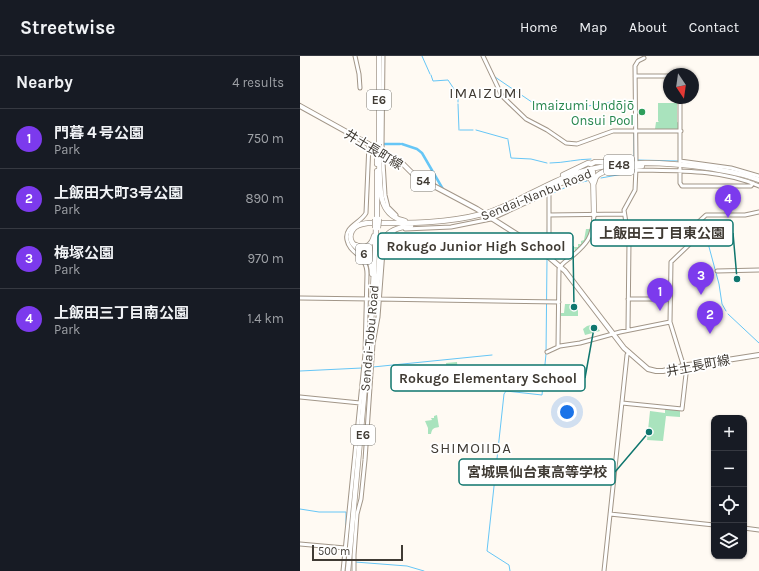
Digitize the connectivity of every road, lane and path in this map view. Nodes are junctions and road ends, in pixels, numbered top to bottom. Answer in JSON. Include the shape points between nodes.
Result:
{"nodes":[{"id":1,"x":355,"y":56,"type":"edge"},
{"id":2,"x":378,"y":56,"type":"edge"},
{"id":3,"x":383,"y":56,"type":"edge"},
{"id":4,"x":483,"y":56,"type":"edge"},
{"id":5,"x":644,"y":58,"type":"dead end"},
{"id":6,"x":635,"y":76,"type":"junction"},
{"id":7,"x":663,"y":76,"type":"edge"},
{"id":8,"x":360,"y":88,"type":"dead end"},
{"id":9,"x":680,"y":104,"type":"edge"},
{"id":10,"x":300,"y":106,"type":"edge"},
{"id":11,"x":636,"y":130,"type":"junction"},
{"id":12,"x":681,"y":130,"type":"junction"},
{"id":13,"x":369,"y":144,"type":"junction"},
{"id":14,"x":380,"y":151,"type":"junction"},
{"id":15,"x":379,"y":160,"type":"junction"},
{"id":16,"x":638,"y":163,"type":"junction"},
{"id":17,"x":656,"y":166,"type":"junction"},
{"id":18,"x":592,"y":169,"type":"junction"},
{"id":19,"x":680,"y":170,"type":"junction"},
{"id":20,"x":759,"y":176,"type":"edge"},
{"id":21,"x":759,"y":181,"type":"edge"},
{"id":22,"x":593,"y":183,"type":"junction"},
{"id":23,"x":753,"y":183,"type":"junction"},
{"id":24,"x":759,"y":186,"type":"edge"},
{"id":25,"x":546,"y":188,"type":"junction"},
{"id":26,"x":532,"y":193,"type":"junction"},
{"id":27,"x":759,"y":212,"type":"edge"},
{"id":28,"x":624,"y":214,"type":"junction"},
{"id":29,"x":396,"y":215,"type":"dead end"},
{"id":30,"x":486,"y":215,"type":"junction"},
{"id":31,"x":549,"y":215,"type":"junction"},
{"id":32,"x":594,"y":215,"type":"junction"},
{"id":33,"x":377,"y":219,"type":"junction"},
{"id":34,"x":443,"y":222,"type":"junction"},
{"id":35,"x":431,"y":224,"type":"junction"},
{"id":36,"x":376,"y":228,"type":"junction"},
{"id":37,"x":548,"y":256,"type":"junction"},
{"id":38,"x":560,"y":266,"type":"junction"},
{"id":39,"x":759,"y":270,"type":"edge"},
{"id":40,"x":717,"y":271,"type":"dead end"},
{"id":41,"x":376,"y":288,"type":"junction"},
{"id":42,"x":300,"y":298,"type":"edge"},
{"id":43,"x":369,"y":299,"type":"junction"},
{"id":44,"x":628,"y":299,"type":"junction"},
{"id":45,"x":670,"y":299,"type":"junction"},
{"id":46,"x":378,"y":300,"type":"junction"},
{"id":47,"x":559,"y":302,"type":"junction"},
{"id":48,"x":372,"y":310,"type":"junction"},
{"id":49,"x":670,"y":322,"type":"junction"},
{"id":50,"x":371,"y":326,"type":"junction"},
{"id":51,"x":628,"y":330,"type":"junction"},
{"id":52,"x":614,"y":334,"type":"junction"},
{"id":53,"x":558,"y":346,"type":"junction"},
{"id":54,"x":547,"y":352,"type":"dead end"},
{"id":55,"x":628,"y":352,"type":"junction"},
{"id":56,"x":759,"y":354,"type":"edge"},
{"id":57,"x":683,"y":365,"type":"junction"},
{"id":58,"x":365,"y":369,"type":"junction"},
{"id":59,"x":300,"y":397,"type":"edge"},
{"id":60,"x":622,"y":402,"type":"junction"},
{"id":61,"x":361,"y":403,"type":"junction"},
{"id":62,"x":610,"y":514,"type":"junction"},
{"id":63,"x":711,"y":525,"type":"edge"},
{"id":64,"x":747,"y":528,"type":"edge"},
{"id":65,"x":759,"y":530,"type":"edge"},
{"id":66,"x":300,"y":544,"type":"edge"},
{"id":67,"x":345,"y":548,"type":"junction"},
{"id":68,"x":352,"y":562,"type":"junction"},
{"id":69,"x":343,"y":571,"type":"edge"},
{"id":70,"x":349,"y":571,"type":"edge"},
{"id":71,"x":354,"y":571,"type":"edge"},
{"id":72,"x":604,"y":571,"type":"edge"}],
"edges":[{"from":1,"to":8,"type":"street"},
{"from":2,"to":14,"type":"highway","name":"Sendai-Tobu Road","number":"E6","bridge":true},
{"from":3,"to":14,"type":"street"},
{"from":4,"to":11,"type":"street","via":[[502,96],[526,119],[566,143],[577,144],[613,131]]},
{"from":5,"to":6,"type":"street","via":[[636,64]]},
{"from":6,"to":7,"type":"street"},
{"from":6,"to":11,"type":"street"},
{"from":9,"to":12,"type":"street"},
{"from":10,"to":13,"type":"main road","name":"井土長町線","number":"54"},
{"from":11,"to":12,"type":"street"},
{"from":11,"to":16,"type":"street"},
{"from":12,"to":20,"type":"street","via":[[680,162],[726,167]]},
{"from":13,"to":14,"type":"main road","name":"井土長町線","number":"54"},
{"from":13,"to":43,"type":"street","via":[[366,213],[349,229],[346,237],[350,247],[366,264]]},
{"from":14,"to":15,"type":"highway","name":"Sendai-Tobu Road","number":"E6"},
{"from":14,"to":29,"type":"street","via":[[386,200],[388,207]]},
{"from":14,"to":30,"type":"main road","name":"井土長町線","number":"54","via":[[402,162],[415,176]]},
{"from":14,"to":33,"type":"highway","name":"Sendai-Tobu Road","number":"E6"},
{"from":15,"to":33,"type":"highway","name":"Sendai-Tobu Road","number":"E6"},
{"from":15,"to":34,"type":"highway","via":[[382,200],[390,214],[405,221]]},
{"from":16,"to":18,"type":"highway","via":[[596,162]]},
{"from":16,"to":21,"type":"highway","name":"Sendai-Nanbu Road","number":"E48","via":[[700,167],[736,173]]},
{"from":16,"to":26,"type":"highway","name":"Sendai-Nanbu Road","number":"E48","via":[[586,170]]},
{"from":17,"to":21,"type":"highway","name":"Sendai-Nanbu Road","number":"E48","via":[[727,173]]},
{"from":17,"to":22,"type":"highway","via":[[604,172],[596,176]]},
{"from":17,"to":25,"type":"highway","name":"Sendai-Nanbu Road","number":"E48","via":[[602,169],[570,177]]},
{"from":18,"to":22,"type":"highway"},
{"from":18,"to":26,"type":"highway","via":[[588,163],[580,166]]},
{"from":19,"to":23,"type":"street"},
{"from":19,"to":23,"type":"street","via":[[682,186],[751,186]]},
{"from":19,"to":28,"type":"street","via":[[636,169],[635,190]]},
{"from":22,"to":25,"type":"highway","via":[[586,176]]},
{"from":22,"to":32,"type":"highway"},
{"from":23,"to":24,"type":"street"},
{"from":25,"to":30,"type":"highway","name":"Sendai-Nanbu Road","number":"E48"},
{"from":26,"to":30,"type":"highway","name":"Sendai-Nanbu Road","number":"E48"},
{"from":27,"to":45,"type":"street","via":[[745,215],[706,215],[693,227],[693,241],[670,263]]},
{"from":28,"to":32,"type":"street"},
{"from":28,"to":44,"type":"street","via":[[629,242]]},
{"from":30,"to":31,"type":"street","via":[[549,192]]},
{"from":30,"to":34,"type":"highway","name":"Sendai-Nanbu Road","number":"E48"},
{"from":30,"to":35,"type":"highway","name":"Sendai-Nanbu Road","number":"E48","via":[[462,221]]},
{"from":30,"to":37,"type":"main road","name":"井土長町線","number":"54"},
{"from":30,"to":46,"type":"street","via":[[451,226],[402,229],[392,233],[383,251]]},
{"from":31,"to":32,"type":"street"},
{"from":31,"to":37,"type":"street"},
{"from":32,"to":38,"type":"street","via":[[592,233],[586,244]]},
{"from":33,"to":36,"type":"highway","name":"Sendai-Tobu Road","number":"E6","bridge":true},
{"from":34,"to":48,"type":"highway","number":"6","via":[[368,223],[359,224],[352,230],[351,242],[366,256],[371,267]]},
{"from":35,"to":36,"type":"highway","number":"6","via":[[361,226],[353,233],[354,243],[359,247],[368,246],[374,238]]},
{"from":35,"to":41,"type":"highway","number":"6","via":[[400,227],[386,235],[380,247]]},
{"from":36,"to":41,"type":"highway","name":"Sendai-Tobu Road","number":"E6"},
{"from":36,"to":48,"type":"highway","name":"Sendai-Tobu Road","number":"E6"},
{"from":37,"to":38,"type":"main road","name":"井土長町線","number":"54"},
{"from":38,"to":47,"type":"street"},
{"from":38,"to":52,"type":"main road","name":"井土長町線","number":"54"},
{"from":39,"to":40,"type":"street"},
{"from":41,"to":50,"type":"highway","name":"Sendai-Tobu Road","number":"E6"},
{"from":42,"to":43,"type":"street"},
{"from":43,"to":58,"type":"street"},
{"from":44,"to":45,"type":"street"},
{"from":44,"to":51,"type":"street"},
{"from":45,"to":49,"type":"street"},
{"from":46,"to":47,"type":"street"},
{"from":46,"to":68,"type":"street","via":[[361,499]]},
{"from":47,"to":53,"type":"street"},
{"from":48,"to":50,"type":"highway","name":"Sendai-Tobu Road","number":"E6"},
{"from":49,"to":51,"type":"street"},
{"from":49,"to":57,"type":"street"},
{"from":50,"to":58,"type":"highway","name":"Sendai-Tobu Road","number":"E6"},
{"from":51,"to":52,"type":"street"},
{"from":52,"to":53,"type":"street"},
{"from":52,"to":55,"type":"main road","name":"井土長町線","number":"54"},
{"from":53,"to":54,"type":"street"},
{"from":55,"to":57,"type":"main road","name":"井土長町線","number":"54","via":[[653,371]]},
{"from":55,"to":60,"type":"street"},
{"from":56,"to":57,"type":"main road","name":"井土長町線","number":"54"},
{"from":57,"to":60,"type":"street","via":[[686,376],[682,409]]},
{"from":58,"to":61,"type":"street"},
{"from":58,"to":68,"type":"highway","name":"Sendai-Tobu Road","number":"E6"},
{"from":59,"to":61,"type":"street"},
{"from":60,"to":62,"type":"street"},
{"from":61,"to":67,"type":"street"},
{"from":62,"to":63,"type":"street"},
{"from":62,"to":72,"type":"street"},
{"from":64,"to":65,"type":"street"},
{"from":66,"to":67,"type":"street"},
{"from":67,"to":69,"type":"street"},
{"from":68,"to":70,"type":"highway","name":"Sendai-Tobu Road","number":"E6"},
{"from":68,"to":71,"type":"street"}]}
